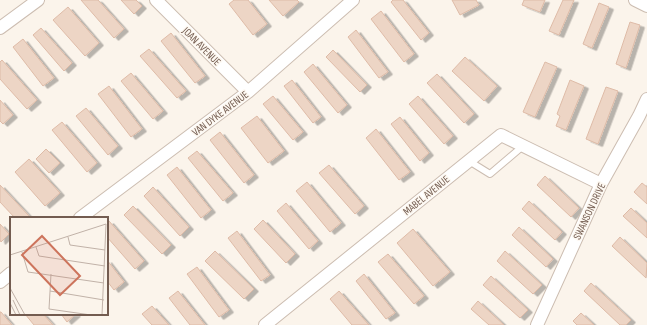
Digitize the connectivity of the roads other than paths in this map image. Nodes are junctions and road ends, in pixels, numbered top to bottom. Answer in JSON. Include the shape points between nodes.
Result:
{"nodes":[{"id":1,"x":38,"y":0,"type":"edge"},
{"id":2,"x":156,"y":0,"type":"edge"},
{"id":3,"x":353,"y":0,"type":"edge"},
{"id":4,"x":635,"y":0,"type":"edge"},
{"id":5,"x":647,"y":6,"type":"edge"},
{"id":6,"x":0,"y":28,"type":"edge"},
{"id":7,"x":248,"y":92,"type":"junction"},
{"id":8,"x":647,"y":99,"type":"edge"},
{"id":9,"x":524,"y":146,"type":"junction"},
{"id":10,"x":469,"y":161,"type":"junction"},
{"id":11,"x":601,"y":184,"type":"junction"},
{"id":12,"x":81,"y":217,"type":"edge"},
{"id":13,"x":10,"y":274,"type":"edge"},
{"id":14,"x":0,"y":282,"type":"edge"},
{"id":15,"x":265,"y":325,"type":"edge"},
{"id":16,"x":537,"y":325,"type":"edge"}],
"edges":[{"from":1,"to":6,"type":"street"},
{"from":2,"to":7,"type":"street","name":"JOAN AVENUE"},
{"from":3,"to":7,"type":"street","name":"VAN DYKE AVENUE"},
{"from":4,"to":5,"type":"street"},
{"from":7,"to":12,"type":"street","name":"VAN DYKE AVENUE"},
{"from":8,"to":11,"type":"street","name":"SWANSON DRIVE"},
{"from":9,"to":10,"type":"street","name":"MABEL AVENUE","via":[[501,135]]},
{"from":9,"to":10,"type":"lane","via":[[490,174]]},
{"from":9,"to":11,"type":"street","name":"MABEL AVENUE"},
{"from":10,"to":15,"type":"street","name":"MABEL AVENUE"},
{"from":11,"to":16,"type":"street","name":"SWANSON DRIVE"},
{"from":13,"to":14,"type":"street"}]}
